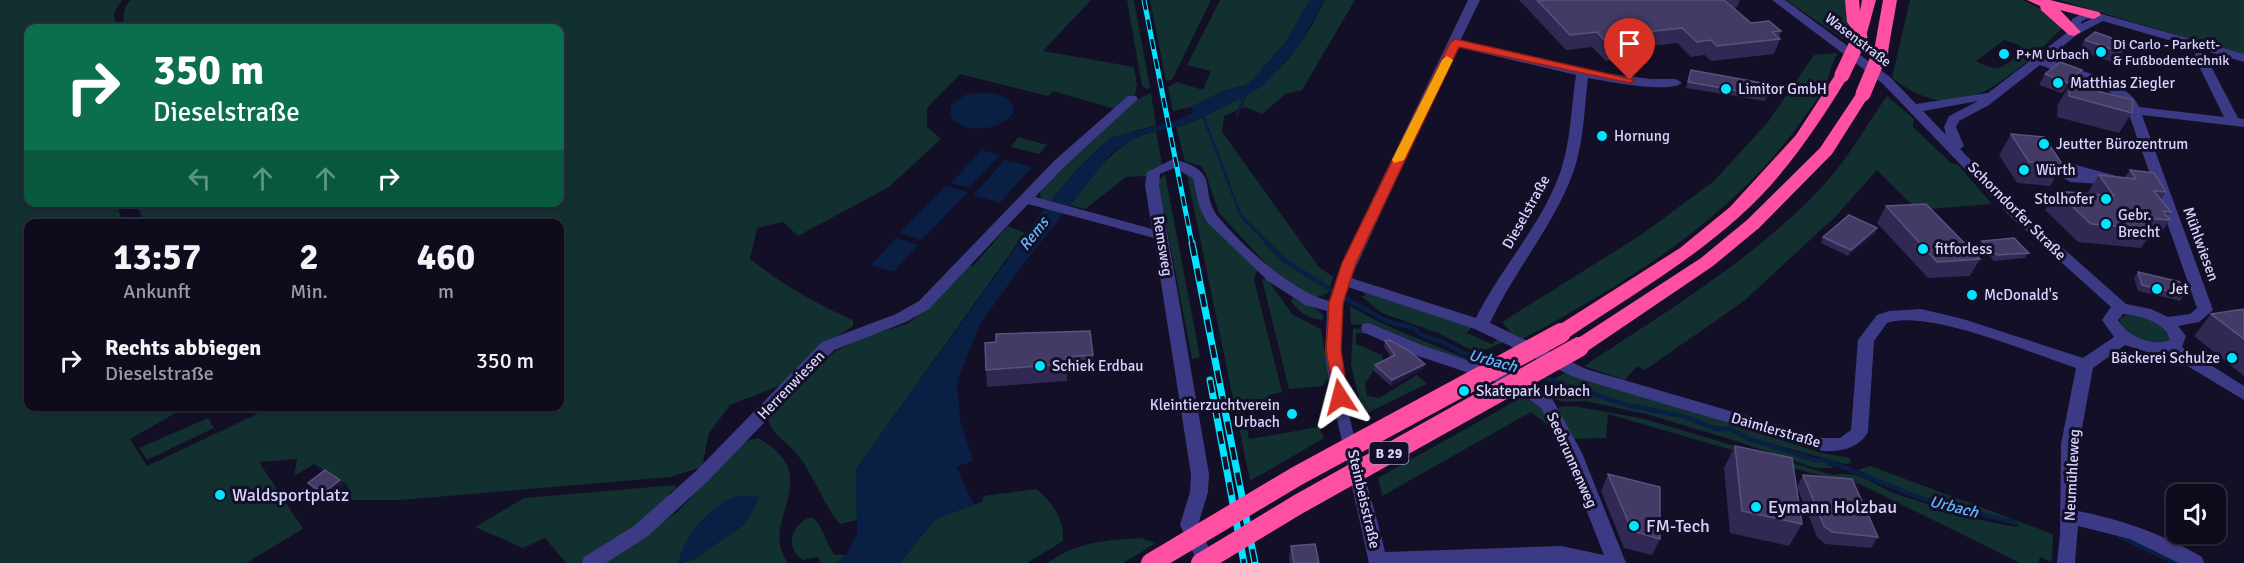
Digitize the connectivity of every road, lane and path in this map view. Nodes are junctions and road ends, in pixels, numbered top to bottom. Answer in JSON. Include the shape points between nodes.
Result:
{"nodes":[{"id":1,"x":1474,"y":0,"type":"edge"},
{"id":2,"x":1778,"y":0,"type":"edge"},
{"id":3,"x":1852,"y":0,"type":"edge"},
{"id":4,"x":1869,"y":0,"type":"edge"},
{"id":5,"x":2032,"y":0,"type":"edge"},
{"id":6,"x":2051,"y":0,"type":"edge"},
{"id":7,"x":1894,"y":3,"type":"edge"},
{"id":8,"x":2094,"y":15,"type":"junction"},
{"id":9,"x":2074,"y":32,"type":"junction"},
{"id":10,"x":1860,"y":34,"type":"junction"},
{"id":11,"x":1455,"y":43,"type":"junction"},
{"id":12,"x":2200,"y":56,"type":"dead end"},
{"id":13,"x":2244,"y":58,"type":"edge"},
{"id":14,"x":2039,"y":60,"type":"junction"},
{"id":15,"x":1583,"y":71,"type":"junction"},
{"id":16,"x":1676,"y":83,"type":"dead end"},
{"id":17,"x":1999,"y":92,"type":"junction"},
{"id":18,"x":1132,"y":99,"type":"dead end"},
{"id":19,"x":1916,"y":108,"type":"junction"},
{"id":20,"x":1969,"y":109,"type":"junction"},
{"id":21,"x":2135,"y":110,"type":"junction"},
{"id":22,"x":2238,"y":122,"type":"edge"},
{"id":23,"x":1965,"y":159,"type":"junction"},
{"id":24,"x":2111,"y":180,"type":"edge"},
{"id":25,"x":2163,"y":188,"type":"junction"},
{"id":26,"x":1025,"y":199,"type":"junction"},
{"id":27,"x":1161,"y":234,"type":"junction"},
{"id":28,"x":1342,"y":283,"type":"junction"},
{"id":29,"x":1335,"y":306,"type":"junction"},
{"id":30,"x":2122,"y":309,"type":"junction"},
{"id":31,"x":2166,"y":323,"type":"junction"},
{"id":32,"x":1481,"y":325,"type":"junction"},
{"id":33,"x":1369,"y":328,"type":"dead end"},
{"id":34,"x":2125,"y":337,"type":"junction"},
{"id":35,"x":2171,"y":348,"type":"junction"},
{"id":36,"x":2085,"y":365,"type":"junction"},
{"id":37,"x":2244,"y":394,"type":"edge"},
{"id":38,"x":2069,"y":517,"type":"junction"},
{"id":39,"x":1377,"y":562,"type":"edge"},
{"id":40,"x":591,"y":563,"type":"edge"},
{"id":41,"x":1151,"y":563,"type":"edge"},
{"id":42,"x":1201,"y":563,"type":"edge"},
{"id":43,"x":1207,"y":563,"type":"edge"},
{"id":44,"x":1604,"y":563,"type":"edge"},
{"id":45,"x":1617,"y":563,"type":"edge"},
{"id":46,"x":2066,"y":563,"type":"edge"},
{"id":47,"x":2195,"y":563,"type":"edge"}],
"edges":[{"from":1,"to":11,"type":"street","name":"Steinbeisstraße"},
{"from":2,"to":19,"type":"street","name":"Wasenstraße","via":[[1848,49]]},
{"from":3,"to":10,"type":"highway","via":[[1854,22]]},
{"from":4,"to":10,"type":"highway","number":"B 29"},
{"from":5,"to":8,"type":"highway"},
{"from":5,"to":9,"type":"highway","via":[[2059,16]]},
{"from":6,"to":8,"type":"highway"},
{"from":7,"to":42,"type":"highway","number":"B 29","bridge":true,"via":[[1881,51],[1863,94],[1826,151],[1753,224],[1671,287],[1579,347]]},
{"from":8,"to":9,"type":"street","via":[[2098,20]]},
{"from":8,"to":13,"type":"street"},
{"from":9,"to":14,"type":"street"},
{"from":10,"to":41,"type":"highway","number":"B 29","bridge":true,"via":[[1842,75],[1802,138],[1736,211],[1677,258],[1561,333],[1297,476]]},
{"from":11,"to":15,"type":"street"},
{"from":11,"to":28,"type":"street","name":"Steinbeisstraße"},
{"from":12,"to":22,"type":"street"},
{"from":14,"to":17,"type":"street"},
{"from":14,"to":21,"type":"street","name":"Mühlwiesen","via":[[2111,87],[2131,101]]},
{"from":15,"to":16,"type":"street","via":[[1653,84]]},
{"from":15,"to":32,"type":"street","name":"Dieselstraße","via":[[1567,170]]},
{"from":17,"to":19,"type":"street"},
{"from":17,"to":20,"type":"street"},
{"from":18,"to":26,"type":"street","name":"Herrenwiesen","via":[[1096,128]]},
{"from":19,"to":20,"type":"street","via":[[1941,112]]},
{"from":19,"to":23,"type":"street","name":"Schorndorfer Straße"},
{"from":20,"to":23,"type":"street","via":[[1953,119],[1950,127]]},
{"from":21,"to":22,"type":"street"},
{"from":21,"to":25,"type":"street","name":"Mühlwiesen"},
{"from":23,"to":30,"type":"street","name":"Schorndorfer Straße","via":[[2016,214]]},
{"from":24,"to":25,"type":"street"},
{"from":25,"to":31,"type":"street","name":"Mühlwiesen","via":[[2212,313]]},
{"from":26,"to":27,"type":"street"},
{"from":26,"to":40,"type":"street","name":"Herrenwiesen","via":[[924,305],[828,346],[701,477],[640,531]]},
{"from":27,"to":29,"type":"street","name":"Remsweg","via":[[1152,176],[1162,166],[1182,165],[1200,176],[1212,219],[1258,265],[1285,288],[1310,301]]},
{"from":27,"to":43,"type":"street","name":"Remsweg","via":[[1200,474],[1189,525]]},
{"from":28,"to":29,"type":"street","name":"Steinbeisstraße"},
{"from":28,"to":32,"type":"street"},
{"from":29,"to":39,"type":"street","name":"Steinbeisstraße","via":[[1334,350],[1339,390]]},
{"from":30,"to":31,"type":"street","via":[[2140,311]]},
{"from":30,"to":34,"type":"street","via":[[2114,312],[2110,320]]},
{"from":31,"to":35,"type":"street","via":[[2178,336],[2178,343]]},
{"from":32,"to":36,"type":"street","name":"Daimlerstraße","via":[[1581,373],[1817,444],[1835,446],[1851,442],[1859,432],[1866,340],[1882,319],[1894,315],[1921,314],[1957,323]]},
{"from":33,"to":45,"type":"street","name":"Seebrunnenweg","via":[[1418,350],[1502,378],[1547,404],[1573,453]]},
{"from":34,"to":35,"type":"street","via":[[2144,345]]},
{"from":34,"to":36,"type":"street"},
{"from":35,"to":37,"type":"street"},
{"from":36,"to":38,"type":"street","name":"Neumühleweg","via":[[2070,444]]},
{"from":38,"to":46,"type":"street","name":"Neumühleweg"},
{"from":38,"to":47,"type":"street","via":[[2146,535]]},
{"from":39,"to":44,"type":"street","via":[[1561,554]]}]}
